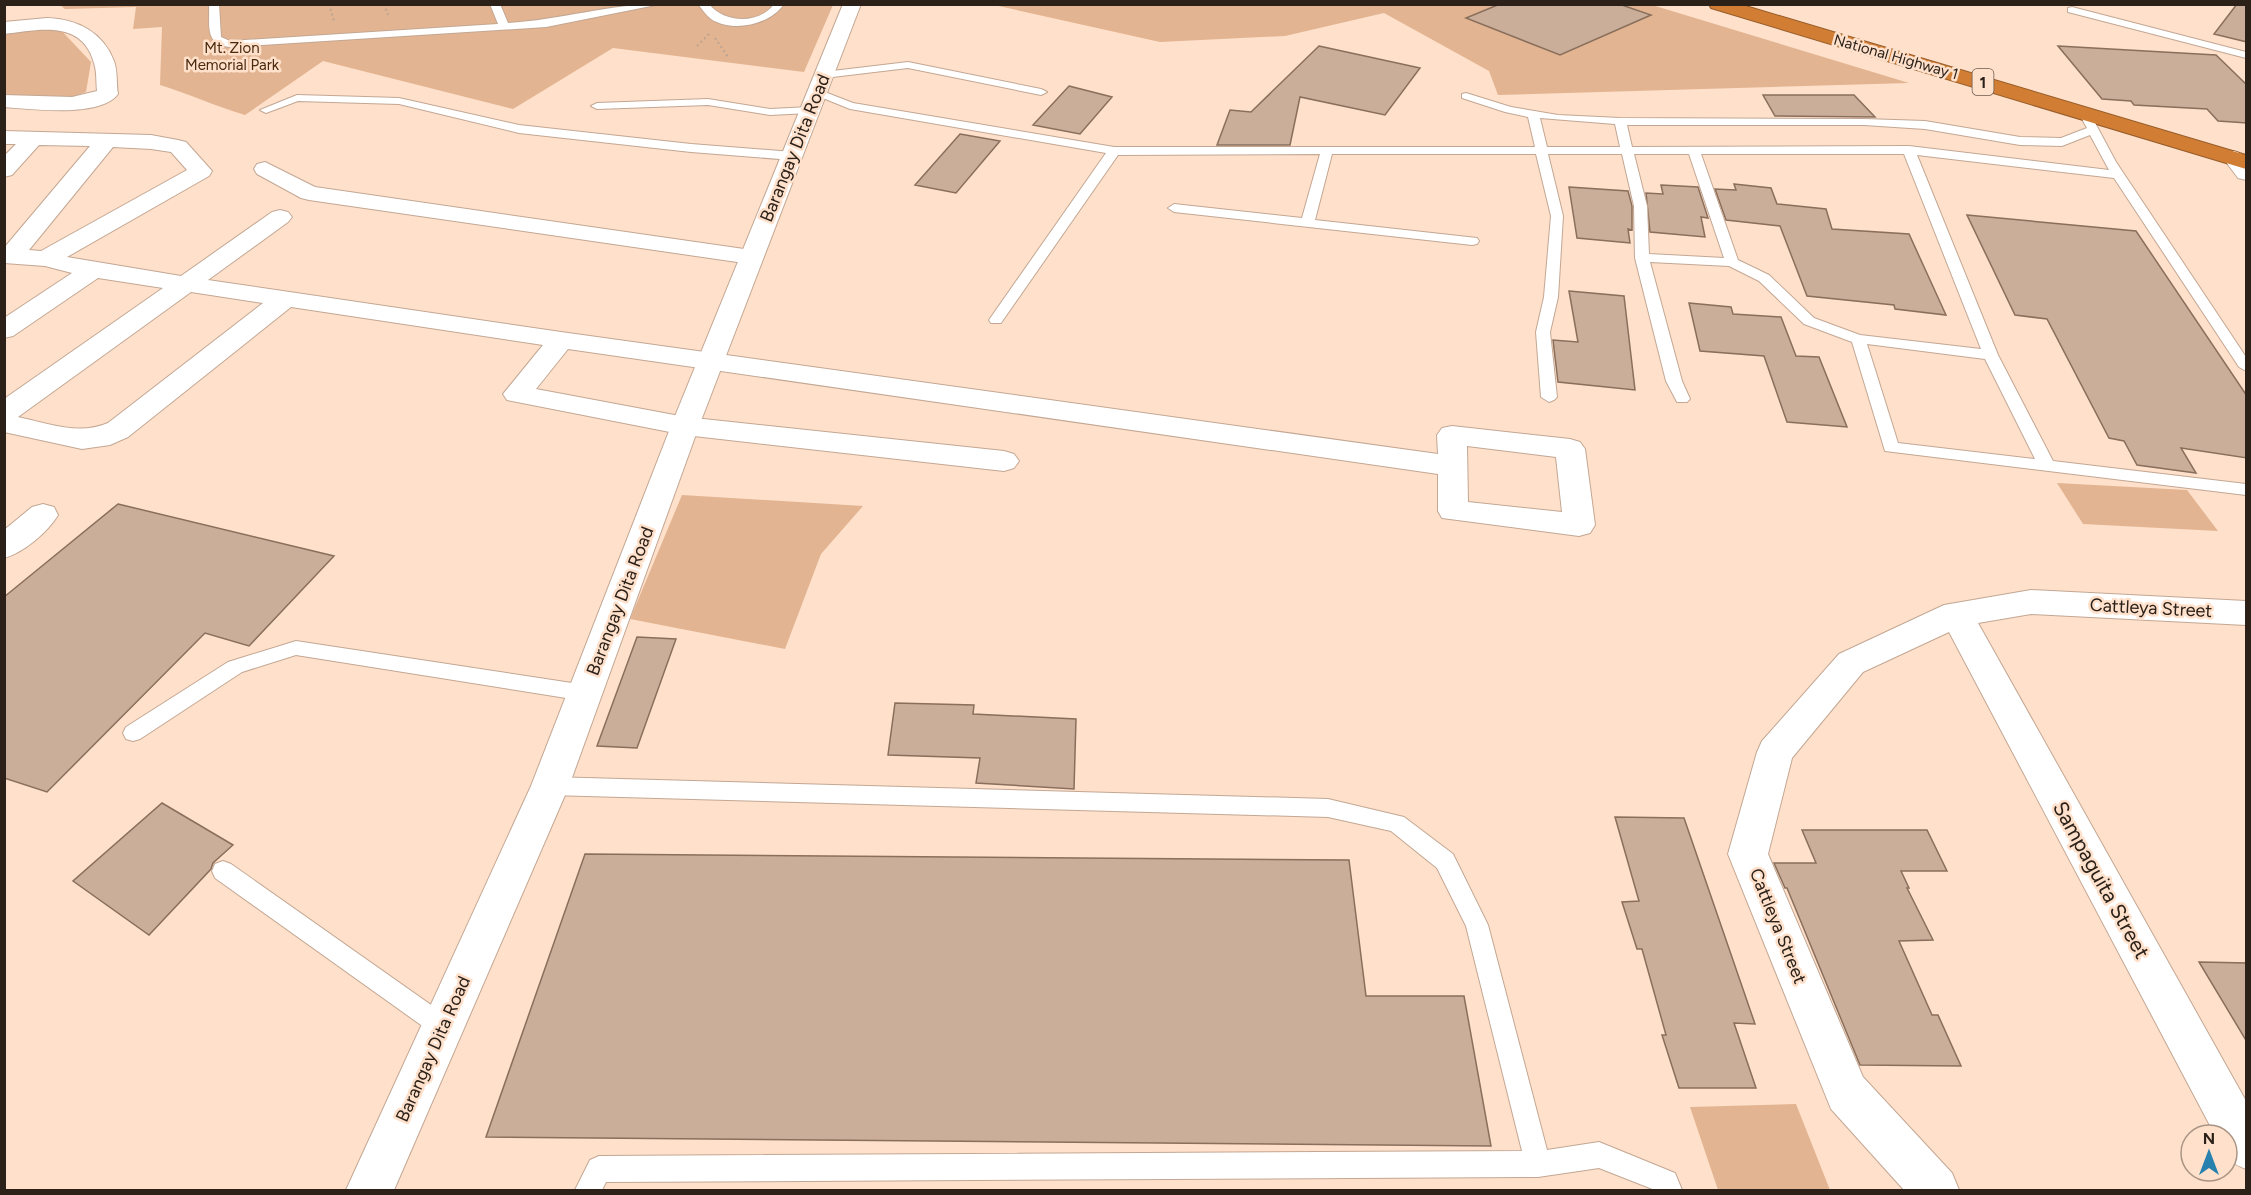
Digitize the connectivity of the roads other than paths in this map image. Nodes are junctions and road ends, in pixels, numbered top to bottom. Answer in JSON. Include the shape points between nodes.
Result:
{"nodes":[{"id":1,"x":214,"y":4,"type":"edge"},
{"id":2,"x":495,"y":4,"type":"edge"},
{"id":3,"x":656,"y":4,"type":"edge"},
{"id":4,"x":703,"y":4,"type":"edge"},
{"id":5,"x":779,"y":4,"type":"edge"},
{"id":6,"x":852,"y":4,"type":"edge"},
{"id":7,"x":1718,"y":4,"type":"edge"},
{"id":8,"x":2072,"y":10,"type":"dead end"},
{"id":9,"x":504,"y":26,"type":"junction"},
{"id":10,"x":4,"y":28,"type":"edge"},
{"id":11,"x":2186,"y":39,"type":"junction"},
{"id":12,"x":2166,"y":44,"type":"dead end"},
{"id":13,"x":2247,"y":55,"type":"edge"},
{"id":14,"x":817,"y":92,"type":"junction"},
{"id":15,"x":1041,"y":92,"type":"dead end"},
{"id":16,"x":1466,"y":96,"type":"dead end"},
{"id":17,"x":4,"y":101,"type":"edge"},
{"id":18,"x":597,"y":106,"type":"dead end"},
{"id":19,"x":266,"y":110,"type":"dead end"},
{"id":20,"x":1533,"y":114,"type":"junction"},
{"id":21,"x":1620,"y":121,"type":"junction"},
{"id":22,"x":2089,"y":121,"type":"junction"},
{"id":23,"x":1925,"y":125,"type":"junction"},
{"id":24,"x":4,"y":136,"type":"edge"},
{"id":25,"x":33,"y":138,"type":"junction"},
{"id":26,"x":107,"y":140,"type":"junction"},
{"id":27,"x":1541,"y":149,"type":"junction"},
{"id":28,"x":1693,"y":149,"type":"junction"},
{"id":29,"x":1327,"y":150,"type":"junction"},
{"id":30,"x":1627,"y":150,"type":"junction"},
{"id":31,"x":1114,"y":151,"type":"junction"},
{"id":32,"x":1915,"y":151,"type":"junction"},
{"id":33,"x":792,"y":156,"type":"junction"},
{"id":34,"x":2242,"y":164,"type":"edge"},
{"id":35,"x":4,"y":170,"type":"edge"},
{"id":36,"x":265,"y":170,"type":"dead end"},
{"id":37,"x":2120,"y":175,"type":"junction"},
{"id":38,"x":1174,"y":208,"type":"dead end"},
{"id":39,"x":280,"y":218,"type":"dead end"},
{"id":40,"x":1307,"y":224,"type":"junction"},
{"id":41,"x":1472,"y":242,"type":"dead end"},
{"id":42,"x":8,"y":255,"type":"edge"},
{"id":43,"x":751,"y":257,"type":"junction"},
{"id":44,"x":1642,"y":258,"type":"junction"},
{"id":45,"x":45,"y":259,"type":"junction"},
{"id":46,"x":1732,"y":262,"type":"junction"},
{"id":47,"x":93,"y":270,"type":"junction"},
{"id":48,"x":187,"y":283,"type":"junction"},
{"id":49,"x":285,"y":299,"type":"junction"},
{"id":50,"x":996,"y":320,"type":"dead end"},
{"id":51,"x":4,"y":330,"type":"edge"},
{"id":52,"x":1858,"y":339,"type":"junction"},
{"id":53,"x":561,"y":340,"type":"junction"},
{"id":54,"x":1990,"y":355,"type":"junction"},
{"id":55,"x":712,"y":361,"type":"junction"},
{"id":56,"x":2247,"y":367,"type":"edge"},
{"id":57,"x":1549,"y":398,"type":"dead end"},
{"id":58,"x":1682,"y":399,"type":"dead end"},
{"id":59,"x":4,"y":413,"type":"edge"},
{"id":60,"x":4,"y":423,"type":"edge"},
{"id":61,"x":685,"y":426,"type":"junction"},
{"id":62,"x":1004,"y":461,"type":"dead end"},
{"id":63,"x":1452,"y":466,"type":"junction"},
{"id":64,"x":2047,"y":466,"type":"junction"},
{"id":65,"x":2247,"y":490,"type":"edge"},
{"id":66,"x":43,"y":515,"type":"dead end"},
{"id":67,"x":7,"y":542,"type":"edge"},
{"id":68,"x":1956,"y":614,"type":"junction"},
{"id":69,"x":2240,"y":621,"type":"edge"},
{"id":70,"x":585,"y":693,"type":"junction"},
{"id":71,"x":133,"y":733,"type":"dead end"},
{"id":72,"x":550,"y":786,"type":"junction"},
{"id":73,"x":223,"y":871,"type":"dead end"},
{"id":74,"x":443,"y":1027,"type":"junction"},
{"id":75,"x":2247,"y":1146,"type":"edge"},
{"id":76,"x":1538,"y":1164,"type":"junction"},
{"id":77,"x":370,"y":1191,"type":"edge"},
{"id":78,"x":588,"y":1191,"type":"edge"},
{"id":79,"x":1669,"y":1191,"type":"edge"},
{"id":80,"x":1935,"y":1191,"type":"edge"}],
"edges":[{"from":1,"to":9,"type":"lane","via":[[216,38],[230,44]]},
{"from":2,"to":9,"type":"lane"},
{"from":3,"to":9,"type":"lane","via":[[572,21]]},
{"from":4,"to":5,"type":"lane","via":[[712,15],[733,21],[760,18],[774,12]]},
{"from":6,"to":14,"type":"street","name":"Barangay Dita Road"},
{"from":7,"to":22,"type":"highway","name":"National Highway 1","number":"1"},
{"from":8,"to":11,"type":"lane"},
{"from":10,"to":17,"type":"street","via":[[74,26],[103,59],[108,94],[79,103]]},
{"from":11,"to":12,"type":"lane"},
{"from":11,"to":13,"type":"lane"},
{"from":14,"to":15,"type":"lane","via":[[849,73],[887,65],[908,65]]},
{"from":14,"to":18,"type":"lane","via":[[770,111],[708,102]]},
{"from":14,"to":31,"type":"lane","via":[[850,106]]},
{"from":14,"to":33,"type":"street","name":"Barangay Dita Road"},
{"from":16,"to":20,"type":"lane"},
{"from":19,"to":33,"type":"lane","via":[[297,98],[399,101],[519,129]]},
{"from":20,"to":21,"type":"lane"},
{"from":20,"to":27,"type":"lane"},
{"from":21,"to":23,"type":"lane"},
{"from":21,"to":30,"type":"lane"},
{"from":22,"to":23,"type":"lane","via":[[2062,142],[2020,141]]},
{"from":22,"to":34,"type":"highway","name":"National Highway 1","number":"1"},
{"from":22,"to":37,"type":"lane"},
{"from":23,"to":32,"type":"lane"},
{"from":24,"to":25,"type":"street"},
{"from":25,"to":26,"type":"street"},
{"from":25,"to":35,"type":"street"},
{"from":26,"to":42,"type":"street"},
{"from":26,"to":45,"type":"street","via":[[178,147],[201,171]]},
{"from":27,"to":29,"type":"lane"},
{"from":27,"to":30,"type":"lane"},
{"from":27,"to":57,"type":"lane","via":[[1557,216],[1551,297],[1543,332]]},
{"from":28,"to":30,"type":"lane"},
{"from":28,"to":32,"type":"lane"},
{"from":28,"to":46,"type":"lane"},
{"from":29,"to":31,"type":"lane"},
{"from":29,"to":40,"type":"lane"},
{"from":30,"to":44,"type":"lane","via":[[1645,238]]},
{"from":31,"to":50,"type":"lane"},
{"from":32,"to":37,"type":"lane"},
{"from":32,"to":54,"type":"lane"},
{"from":33,"to":43,"type":"street","name":"Barangay Dita Road"},
{"from":36,"to":43,"type":"street","via":[[309,193]]},
{"from":37,"to":56,"type":"lane"},
{"from":38,"to":40,"type":"lane"},
{"from":39,"to":48,"type":"street"},
{"from":40,"to":41,"type":"lane"},
{"from":42,"to":45,"type":"street"},
{"from":43,"to":55,"type":"street","name":"Barangay Dita Road"},
{"from":44,"to":46,"type":"lane"},
{"from":44,"to":58,"type":"lane"},
{"from":45,"to":47,"type":"street"},
{"from":46,"to":52,"type":"lane","via":[[1764,278],[1809,321]]},
{"from":47,"to":48,"type":"street"},
{"from":47,"to":51,"type":"street"},
{"from":48,"to":49,"type":"street"},
{"from":48,"to":59,"type":"street"},
{"from":49,"to":53,"type":"street"},
{"from":49,"to":60,"type":"street","via":[[118,430],[100,438],[82,440]]},
{"from":52,"to":54,"type":"lane"},
{"from":52,"to":64,"type":"lane","via":[[1891,447]]},
{"from":53,"to":55,"type":"street"},
{"from":53,"to":61,"type":"street","via":[[517,394]]},
{"from":54,"to":64,"type":"lane"},
{"from":55,"to":61,"type":"street","name":"Barangay Dita Road"},
{"from":55,"to":63,"type":"street"},
{"from":61,"to":62,"type":"street"},
{"from":61,"to":70,"type":"street","name":"Barangay Dita Road"},
{"from":63,"to":63,"type":"street","via":[[1453,511],[1579,525],[1570,449],[1452,435]]},
{"from":64,"to":65,"type":"lane"},
{"from":66,"to":67,"type":"street"},
{"from":68,"to":69,"type":"street","name":"Cattleya Street","via":[[2031,602]]},
{"from":68,"to":75,"type":"street","name":"Sampaguita Street"},
{"from":68,"to":80,"type":"street","name":"Cattleya Street","via":[[1851,663],[1775,752],[1749,854],[1847,1093]]},
{"from":70,"to":71,"type":"lane","via":[[296,648],[235,667]]},
{"from":70,"to":72,"type":"street","name":"Barangay Dita Road"},
{"from":72,"to":74,"type":"street","name":"Barangay Dita Road"},
{"from":72,"to":76,"type":"lane","via":[[1328,808],[1396,824],[1445,861],[1477,925]]},
{"from":73,"to":74,"type":"lane"},
{"from":74,"to":77,"type":"street","name":"Barangay Dita Road"},
{"from":76,"to":78,"type":"lane","via":[[599,1169]]},
{"from":76,"to":79,"type":"lane","via":[[1599,1155],[1666,1182]]}]}
